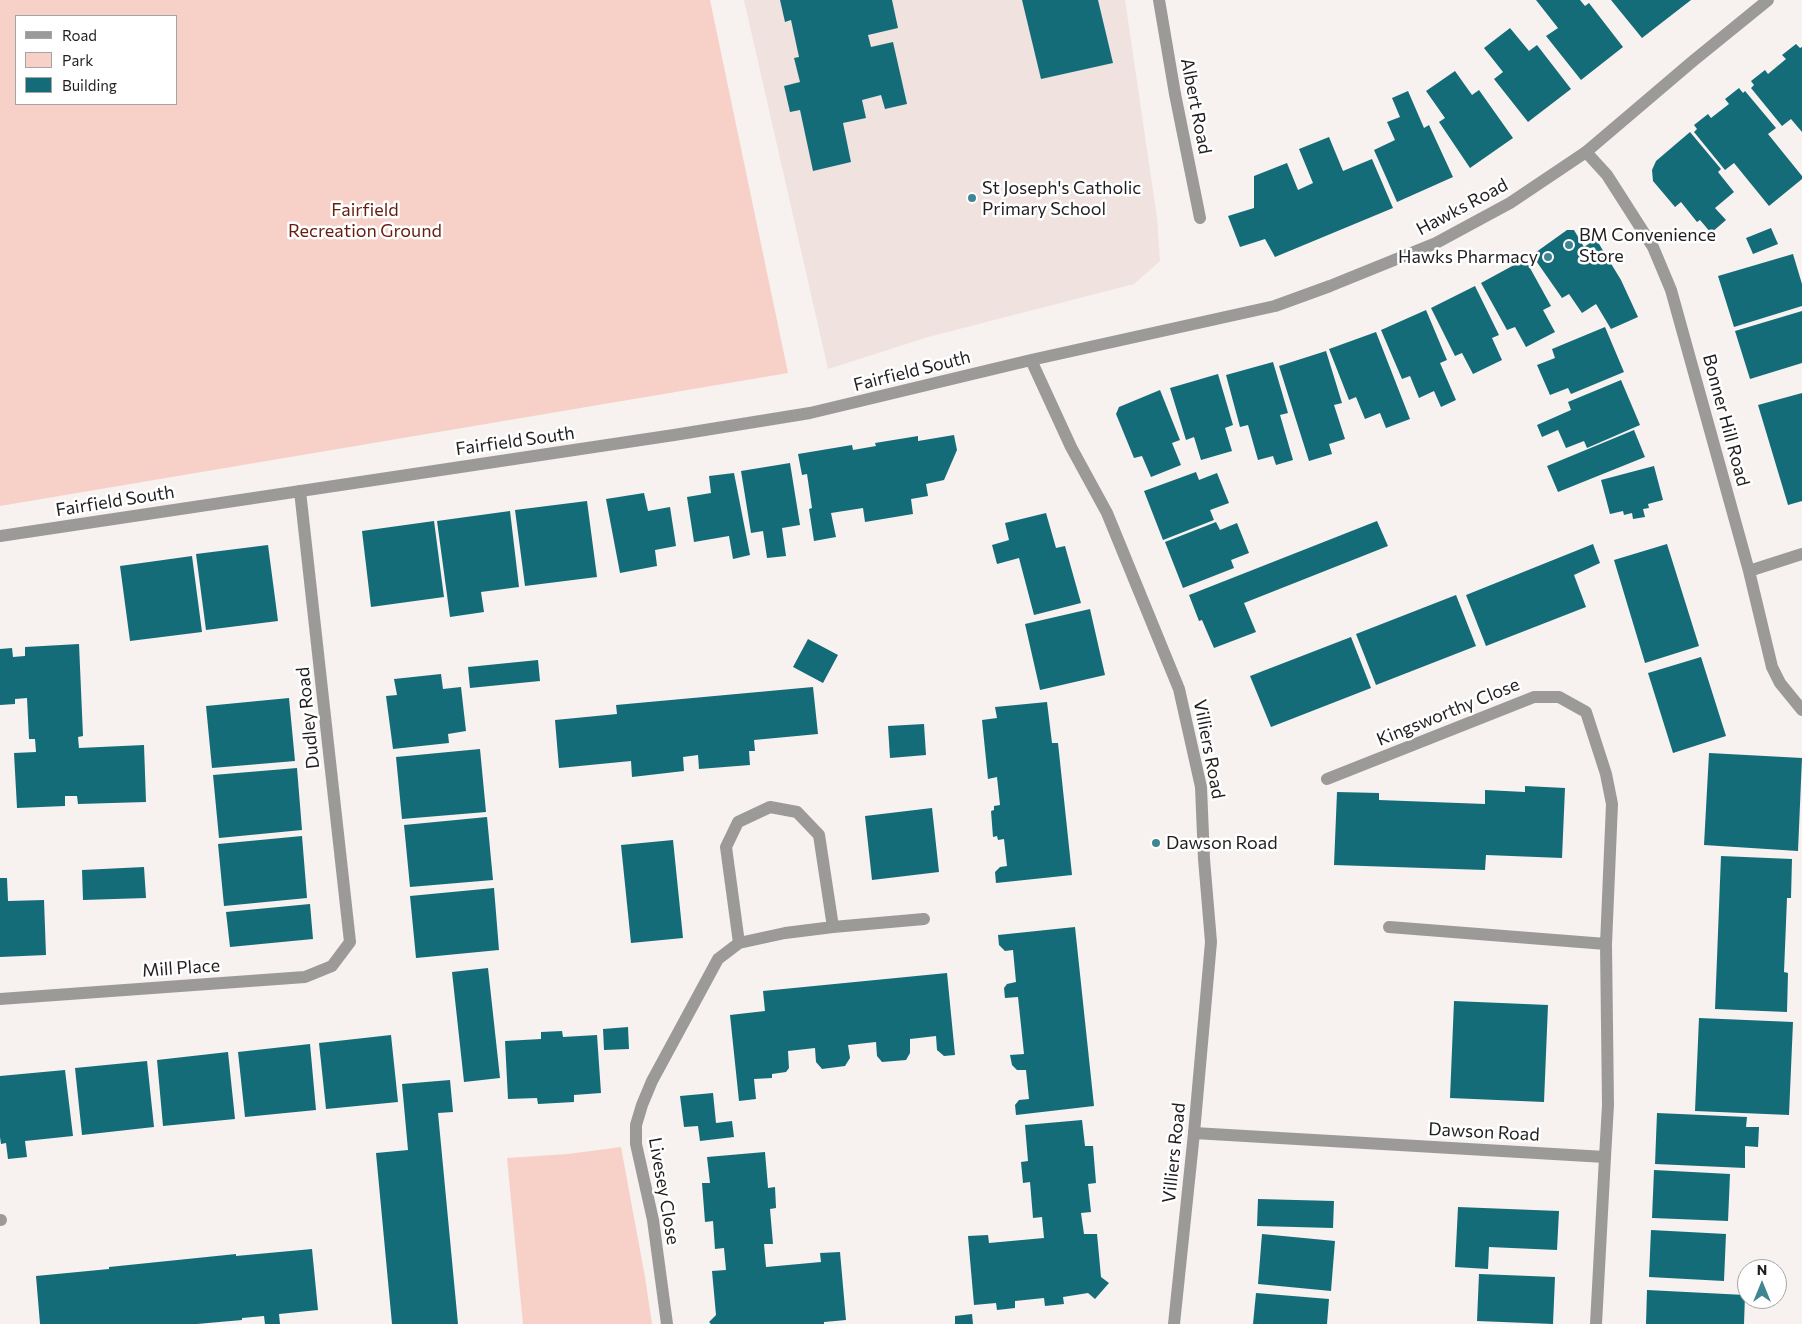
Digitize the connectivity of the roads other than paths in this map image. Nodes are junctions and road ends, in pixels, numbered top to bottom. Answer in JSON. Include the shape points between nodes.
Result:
{"nodes":[{"id":1,"x":1159,"y":0,"type":"edge"},
{"id":2,"x":1768,"y":0,"type":"edge"},
{"id":3,"x":1586,"y":152,"type":"junction"},
{"id":4,"x":1200,"y":218,"type":"dead end"},
{"id":5,"x":1032,"y":360,"type":"junction"},
{"id":6,"x":300,"y":490,"type":"junction"},
{"id":7,"x":0,"y":536,"type":"edge"},
{"id":8,"x":1802,"y":554,"type":"edge"},
{"id":9,"x":1749,"y":571,"type":"junction"},
{"id":10,"x":1802,"y":710,"type":"edge"},
{"id":11,"x":1327,"y":780,"type":"dead end"},
{"id":12,"x":924,"y":919,"type":"dead end"},
{"id":13,"x":833,"y":927,"type":"junction"},
{"id":14,"x":1390,"y":927,"type":"dead end"},
{"id":15,"x":350,"y":942,"type":"joint"},
{"id":16,"x":739,"y":943,"type":"junction"},
{"id":17,"x":1606,"y":944,"type":"junction"},
{"id":18,"x":0,"y":999,"type":"edge"},
{"id":19,"x":1194,"y":1133,"type":"junction"},
{"id":20,"x":1605,"y":1157,"type":"junction"},
{"id":21,"x":667,"y":1324,"type":"edge"},
{"id":22,"x":1174,"y":1324,"type":"edge"},
{"id":23,"x":1596,"y":1324,"type":"edge"}],
"edges":[{"from":1,"to":4,"type":"street","name":"Albert Road"},
{"from":2,"to":3,"type":"street","name":"Hawks Road"},
{"from":3,"to":5,"type":"street","name":"Hawks Road","via":[[1510,203],[1436,243],[1330,286],[1275,306]]},
{"from":3,"to":9,"type":"street","name":"Bonner Hill Road","via":[[1607,175],[1653,247],[1671,290]]},
{"from":5,"to":6,"type":"street","name":"Fairfield South","via":[[810,413]]},
{"from":5,"to":19,"type":"street","name":"Villiers Road","via":[[1071,447],[1107,513],[1179,689],[1201,787],[1211,942]]},
{"from":6,"to":7,"type":"street","name":"Fairfield South"},
{"from":6,"to":15,"type":"street","name":"Dudley Road"},
{"from":8,"to":9,"type":"street"},
{"from":9,"to":10,"type":"street","name":"Bonner Hill Road","via":[[1772,667],[1780,683]]},
{"from":11,"to":17,"type":"street","name":"Kingsworthy Close","via":[[1534,697],[1559,697],[1586,712],[1612,804]]},
{"from":12,"to":13,"type":"street","name":"Livesey Close"},
{"from":13,"to":16,"type":"street","name":"Livesey Close"},
{"from":13,"to":16,"type":"street","via":[[819,834],[796,812],[770,807],[738,822],[726,847]]},
{"from":14,"to":17,"type":"street"},
{"from":15,"to":18,"type":"street","name":"Mill Place","via":[[332,966],[305,977]]},
{"from":16,"to":21,"type":"street","name":"Livesey Close","via":[[718,959],[652,1081],[636,1126],[636,1144],[653,1220]]},
{"from":17,"to":20,"type":"street","name":"Kingsworthy Close","via":[[1608,1105]]},
{"from":19,"to":20,"type":"street","name":"Dawson Road"},
{"from":19,"to":22,"type":"street","name":"Villiers Road"},
{"from":20,"to":23,"type":"street"}]}
